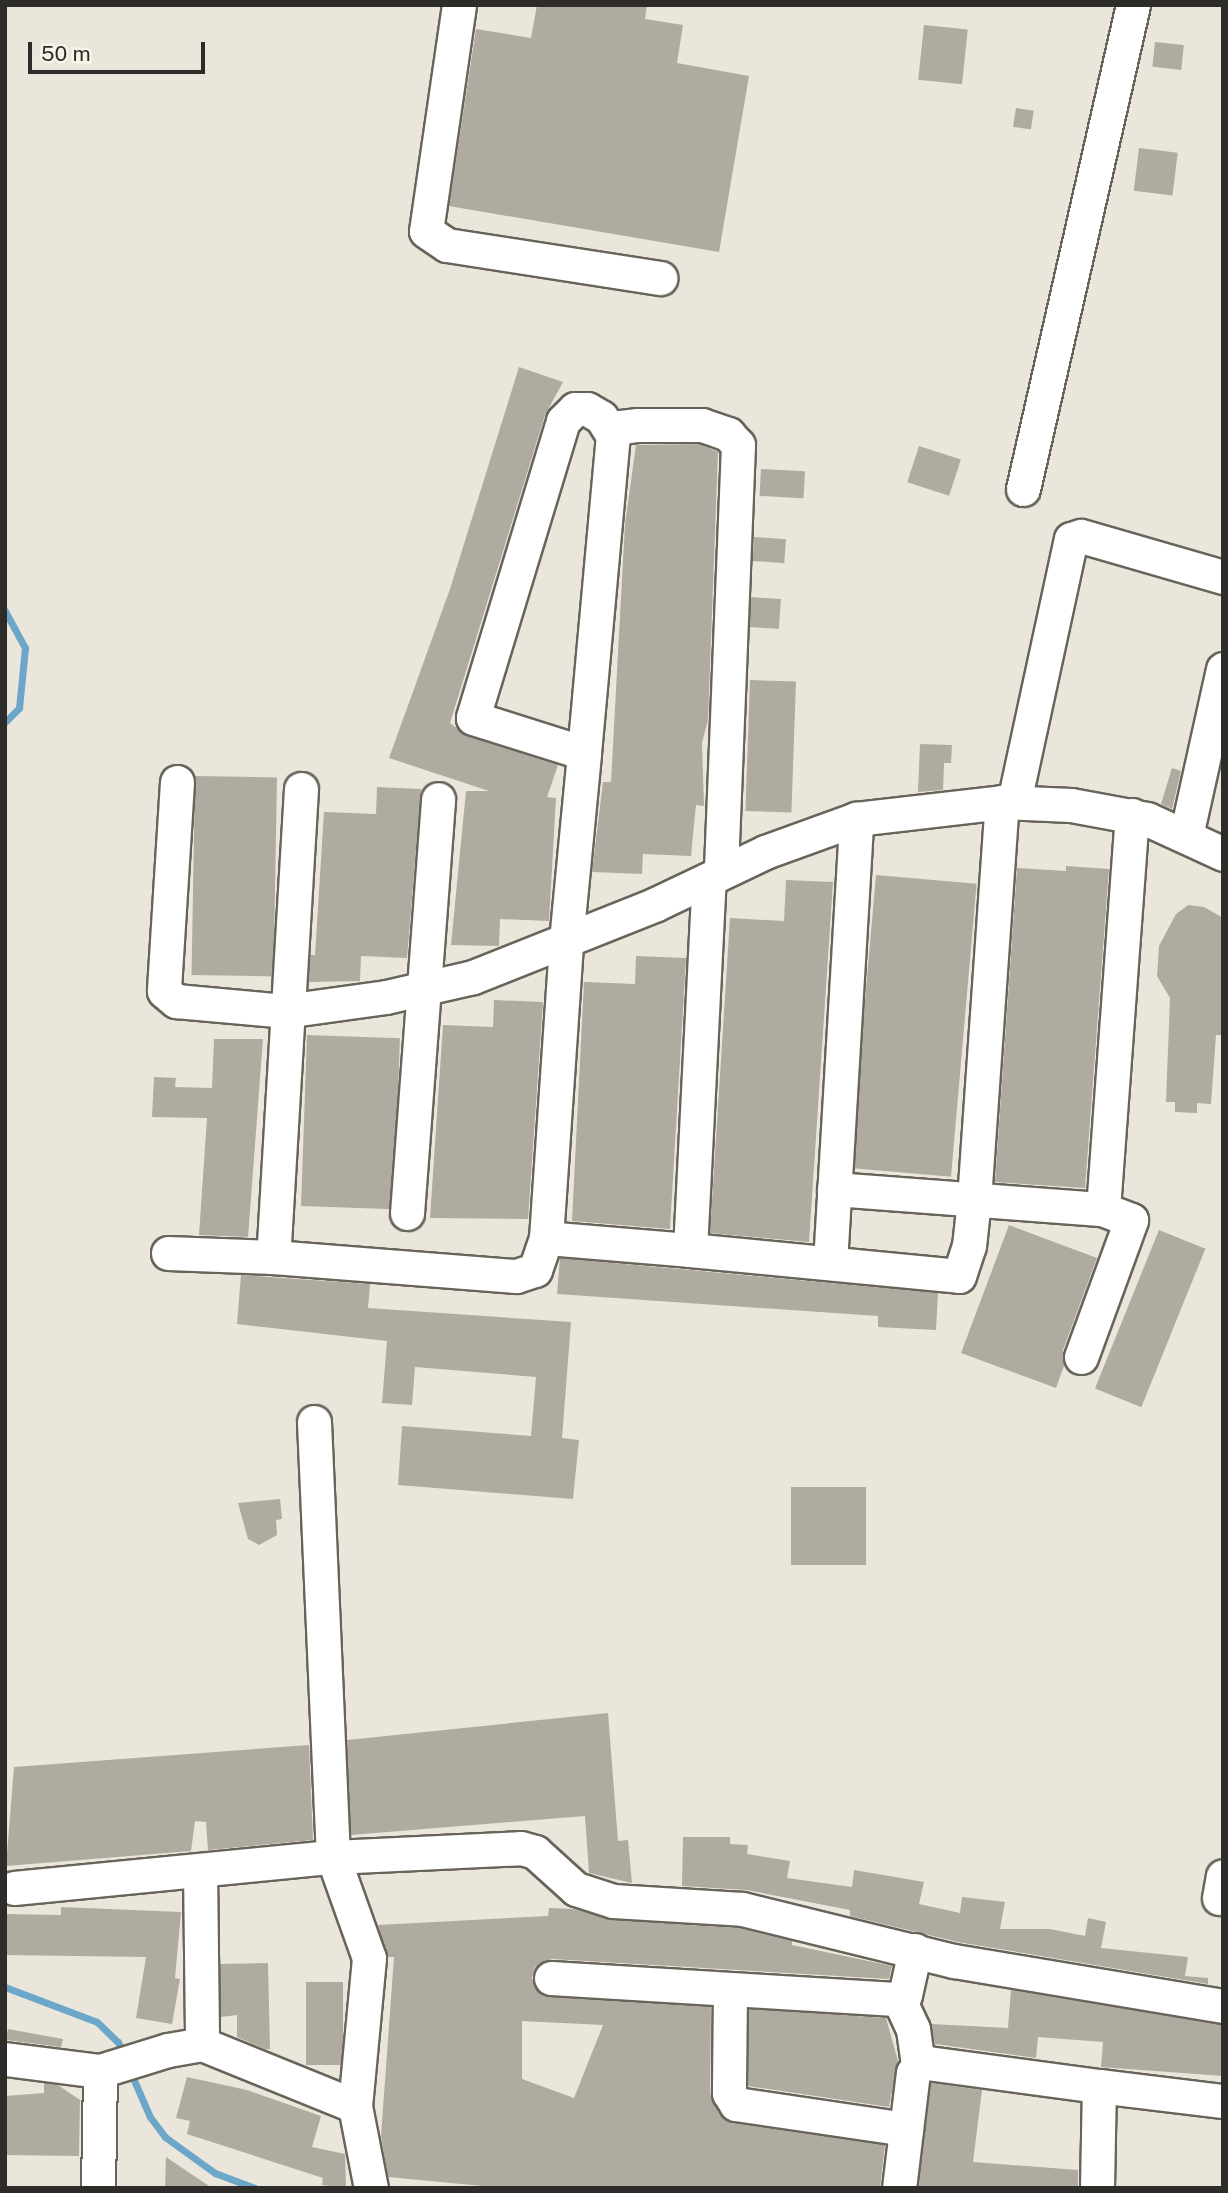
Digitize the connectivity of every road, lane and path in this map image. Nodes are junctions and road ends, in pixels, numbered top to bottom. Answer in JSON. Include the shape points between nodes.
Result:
{"nodes":[{"id":1,"x":459,"y":5,"type":"edge"},
{"id":2,"x":1133,"y":5,"type":"edge"},
{"id":3,"x":660,"y":278,"type":"dead end"},
{"id":4,"x":613,"y":436,"type":"junction"},
{"id":5,"x":1023,"y":489,"type":"dead end"},
{"id":6,"x":1223,"y":577,"type":"edge"},
{"id":7,"x":1223,"y":669,"type":"edge"},
{"id":8,"x":584,"y":753,"type":"junction"},
{"id":9,"x":177,"y":782,"type":"dead end"},
{"id":10,"x":301,"y":789,"type":"dead end"},
{"id":11,"x":438,"y":799,"type":"dead end"},
{"id":12,"x":1008,"y":802,"type":"junction"},
{"id":13,"x":1132,"y":815,"type":"junction"},
{"id":14,"x":856,"y":819,"type":"junction"},
{"id":15,"x":1185,"y":836,"type":"junction"},
{"id":16,"x":1223,"y":854,"type":"edge"},
{"id":17,"x":715,"y":876,"type":"junction"},
{"id":18,"x":566,"y":942,"type":"junction"},
{"id":19,"x":425,"y":987,"type":"junction"},
{"id":20,"x":285,"y":1011,"type":"junction"},
{"id":21,"x":834,"y":1189,"type":"junction"},
{"id":22,"x":974,"y":1200,"type":"junction"},
{"id":23,"x":1103,"y":1209,"type":"junction"},
{"id":24,"x":407,"y":1213,"type":"dead end"},
{"id":25,"x":546,"y":1238,"type":"junction"},
{"id":26,"x":690,"y":1250,"type":"junction"},
{"id":27,"x":168,"y":1253,"type":"dead end"},
{"id":28,"x":273,"y":1257,"type":"junction"},
{"id":29,"x":830,"y":1264,"type":"junction"},
{"id":30,"x":1081,"y":1357,"type":"dead end"},
{"id":31,"x":314,"y":1422,"type":"dead end"},
{"id":32,"x":333,"y":1857,"type":"junction"},
{"id":33,"x":200,"y":1870,"type":"junction"},
{"id":34,"x":14,"y":1888,"type":"dead end"},
{"id":35,"x":915,"y":1950,"type":"junction"},
{"id":36,"x":551,"y":1978,"type":"dead end"},
{"id":37,"x":730,"y":1990,"type":"junction"},
{"id":38,"x":899,"y":1999,"type":"junction"},
{"id":39,"x":1223,"y":2006,"type":"edge"},
{"id":40,"x":202,"y":2044,"type":"junction"},
{"id":41,"x":5,"y":2059,"type":"edge"},
{"id":42,"x":918,"y":2066,"type":"junction"},
{"id":43,"x":110,"y":2068,"type":"junction"},
{"id":44,"x":1099,"y":2086,"type":"junction"},
{"id":45,"x":1223,"y":2101,"type":"edge"},
{"id":46,"x":355,"y":2106,"type":"junction"},
{"id":47,"x":906,"y":2129,"type":"junction"},
{"id":48,"x":376,"y":2187,"type":"edge"},
{"id":49,"x":98,"y":2188,"type":"edge"},
{"id":50,"x":899,"y":2188,"type":"edge"},
{"id":51,"x":1097,"y":2188,"type":"edge"}],
"edges":[{"from":1,"to":3,"type":"street","via":[[426,231],[447,245]]},
{"from":2,"to":5,"type":"street"},
{"from":4,"to":8,"type":"street"},
{"from":4,"to":8,"type":"street","via":[[610,425],[587,409],[575,409],[563,421],[473,718]]},
{"from":4,"to":17,"type":"street","via":[[621,427],[702,425],[728,434],[738,445]]},
{"from":6,"to":12,"type":"street","via":[[1081,536],[1071,540]]},
{"from":7,"to":15,"type":"street"},
{"from":8,"to":18,"type":"street"},
{"from":9,"to":20,"type":"street","via":[[164,991],[176,1001]]},
{"from":10,"to":20,"type":"street"},
{"from":11,"to":19,"type":"street"},
{"from":12,"to":13,"type":"street","via":[[1072,805]]},
{"from":12,"to":14,"type":"street"},
{"from":12,"to":22,"type":"street"},
{"from":13,"to":15,"type":"street"},
{"from":13,"to":23,"type":"street"},
{"from":14,"to":17,"type":"street"},
{"from":14,"to":21,"type":"street"},
{"from":15,"to":16,"type":"street"},
{"from":17,"to":18,"type":"street"},
{"from":17,"to":26,"type":"street"},
{"from":18,"to":19,"type":"street","via":[[473,977]]},
{"from":18,"to":25,"type":"street"},
{"from":19,"to":20,"type":"street"},
{"from":19,"to":24,"type":"street"},
{"from":20,"to":28,"type":"street"},
{"from":21,"to":22,"type":"street"},
{"from":21,"to":29,"type":"street"},
{"from":22,"to":23,"type":"street"},
{"from":22,"to":29,"type":"street","via":[[969,1246],[959,1276]]},
{"from":23,"to":30,"type":"street","via":[[1131,1220]]},
{"from":25,"to":26,"type":"street"},
{"from":25,"to":28,"type":"street","via":[[535,1270],[516,1276]]},
{"from":26,"to":29,"type":"street"},
{"from":27,"to":28,"type":"street"},
{"from":31,"to":32,"type":"street"},
{"from":32,"to":33,"type":"street"},
{"from":32,"to":35,"type":"street","via":[[521,1848],[535,1852],[576,1889],[595,1897],[742,1909]]},
{"from":32,"to":46,"type":"street","via":[[369,1958]]},
{"from":33,"to":34,"type":"street"},
{"from":33,"to":40,"type":"street"},
{"from":35,"to":38,"type":"street","via":[[905,1994]]},
{"from":35,"to":39,"type":"street","via":[[1069,1983]]},
{"from":36,"to":37,"type":"street"},
{"from":37,"to":38,"type":"street"},
{"from":37,"to":47,"type":"street","via":[[729,2093],[736,2104]]},
{"from":38,"to":42,"type":"street","via":[[913,2029]]},
{"from":40,"to":43,"type":"street"},
{"from":40,"to":46,"type":"street"},
{"from":41,"to":43,"type":"street"},
{"from":42,"to":44,"type":"street","via":[[928,2063]]},
{"from":42,"to":47,"type":"street","via":[[913,2073]]},
{"from":43,"to":49,"type":"street"},
{"from":44,"to":45,"type":"street"},
{"from":44,"to":51,"type":"street"},
{"from":46,"to":48,"type":"street"},
{"from":47,"to":50,"type":"street"}]}
